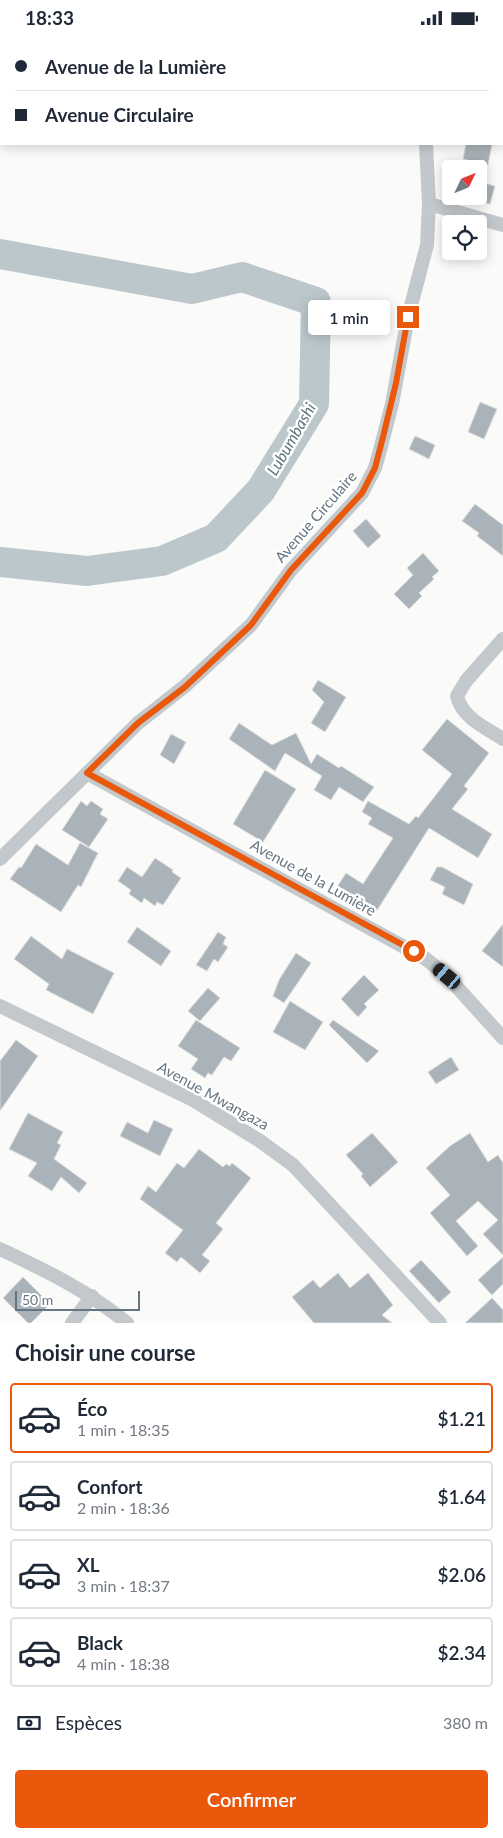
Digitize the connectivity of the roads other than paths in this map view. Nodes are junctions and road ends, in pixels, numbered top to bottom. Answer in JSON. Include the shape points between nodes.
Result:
{"nodes":[{"id":1,"x":426,"y":145,"type":"edge"},
{"id":2,"x":429,"y":204,"type":"junction"},
{"id":3,"x":503,"y":225,"type":"edge"},
{"id":4,"x":503,"y":639,"type":"edge"},
{"id":5,"x":503,"y":739,"type":"edge"},
{"id":6,"x":87,"y":773,"type":"junction"},
{"id":7,"x":0,"y":859,"type":"edge"},
{"id":8,"x":0,"y":1006,"type":"edge"},
{"id":9,"x":503,"y":1037,"type":"edge"},
{"id":10,"x":0,"y":1249,"type":"edge"},
{"id":11,"x":92,"y":1296,"type":"junction"},
{"id":12,"x":72,"y":1323,"type":"edge"},
{"id":13,"x":127,"y":1323,"type":"edge"},
{"id":14,"x":440,"y":1323,"type":"edge"}],
"edges":[{"from":1,"to":2,"type":"street","name":"Avenue Circulaire"},
{"from":2,"to":3,"type":"street"},
{"from":2,"to":6,"type":"street","name":"Avenue Circulaire","via":[[428,245],[408,317],[392,404],[375,468],[362,493],[291,570],[251,625],[185,687],[138,723]]},
{"from":4,"to":5,"type":"street","via":[[457,696],[462,710],[471,719]]},
{"from":6,"to":7,"type":"street","name":"Avenue Circulaire"},
{"from":6,"to":9,"type":"street","name":"Avenue de la Lumière","via":[[426,959],[447,976]]},
{"from":8,"to":14,"type":"street","name":"Avenue Mwangaza","via":[[193,1100],[260,1141],[293,1165]]},
{"from":10,"to":11,"type":"street"},
{"from":11,"to":12,"type":"street"},
{"from":11,"to":13,"type":"street"}]}
